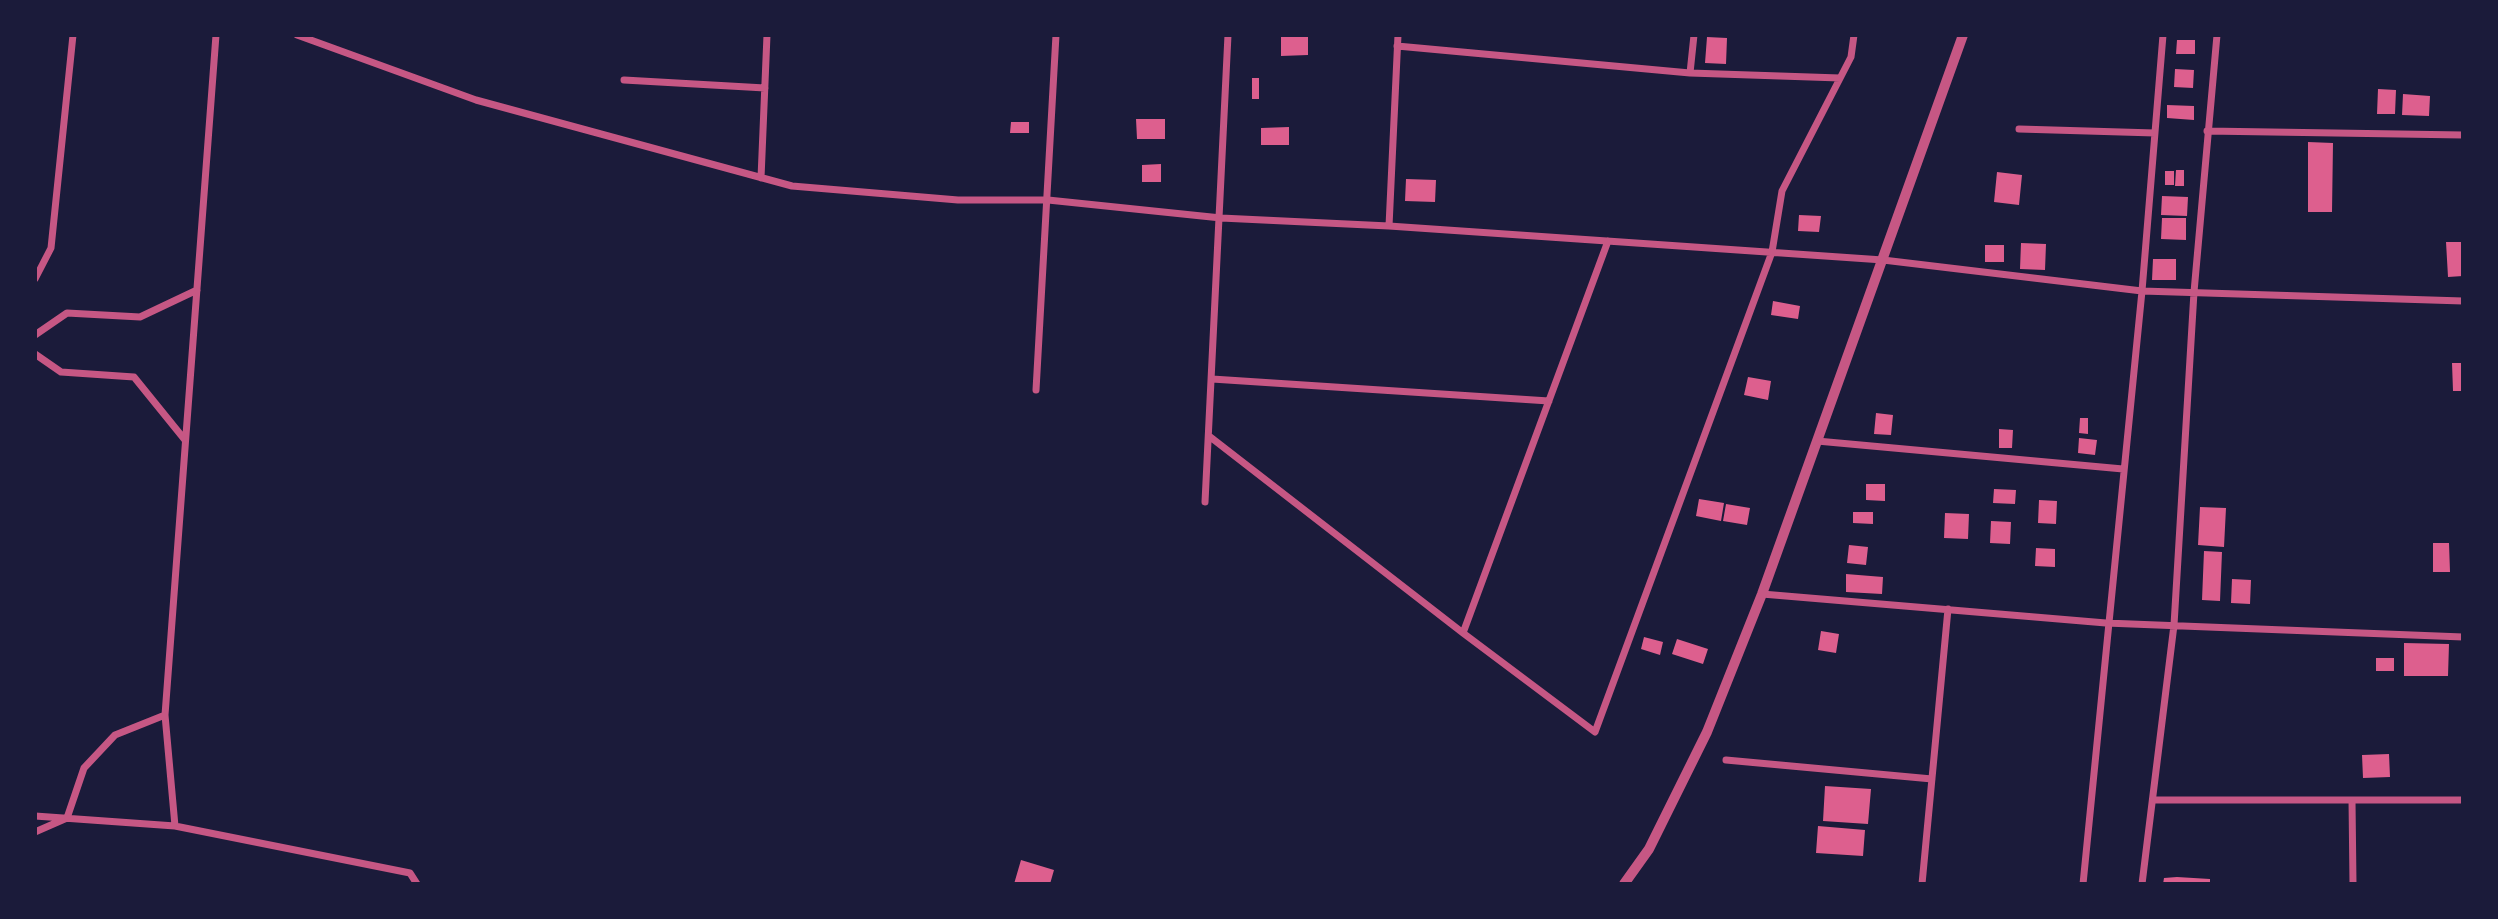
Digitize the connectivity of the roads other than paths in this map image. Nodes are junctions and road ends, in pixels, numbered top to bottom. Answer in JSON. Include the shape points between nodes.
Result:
{"nodes":[{"id":1,"x":73,"y":35,"type":"edge"},
{"id":2,"x":216,"y":35,"type":"edge"},
{"id":3,"x":297,"y":35,"type":"edge"},
{"id":4,"x":766,"y":35,"type":"edge"},
{"id":5,"x":1056,"y":35,"type":"edge"},
{"id":6,"x":1228,"y":35,"type":"edge"},
{"id":7,"x":1398,"y":35,"type":"edge"},
{"id":8,"x":1694,"y":35,"type":"edge"},
{"id":9,"x":1854,"y":35,"type":"edge"},
{"id":10,"x":1963,"y":35,"type":"edge"},
{"id":11,"x":2163,"y":35,"type":"edge"},
{"id":12,"x":2217,"y":35,"type":"edge"},
{"id":13,"x":1397,"y":46,"type":"junction"},
{"id":14,"x":1690,"y":73,"type":"junction"},
{"id":15,"x":1840,"y":78,"type":"junction"},
{"id":16,"x":624,"y":80,"type":"dead end"},
{"id":17,"x":765,"y":88,"type":"junction"},
{"id":18,"x":2020,"y":129,"type":"dead end"},
{"id":19,"x":2207,"y":131,"type":"junction"},
{"id":20,"x":2155,"y":133,"type":"junction"},
{"id":21,"x":2463,"y":135,"type":"edge"},
{"id":22,"x":761,"y":178,"type":"junction"},
{"id":23,"x":1048,"y":200,"type":"junction"},
{"id":24,"x":1222,"y":218,"type":"junction"},
{"id":25,"x":1389,"y":226,"type":"junction"},
{"id":26,"x":1608,"y":241,"type":"junction"},
{"id":27,"x":1772,"y":252,"type":"junction"},
{"id":28,"x":1883,"y":261,"type":"junction"},
{"id":29,"x":35,"y":279,"type":"edge"},
{"id":30,"x":197,"y":290,"type":"junction"},
{"id":31,"x":2142,"y":290,"type":"junction"},
{"id":32,"x":2194,"y":292,"type":"junction"},
{"id":33,"x":2463,"y":301,"type":"edge"},
{"id":34,"x":35,"y":335,"type":"edge"},
{"id":35,"x":35,"y":354,"type":"edge"},
{"id":36,"x":1212,"y":379,"type":"junction"},
{"id":37,"x":1036,"y":390,"type":"dead end"},
{"id":38,"x":1549,"y":401,"type":"junction"},
{"id":39,"x":1209,"y":436,"type":"junction"},
{"id":40,"x":185,"y":440,"type":"junction"},
{"id":41,"x":1817,"y":441,"type":"junction"},
{"id":42,"x":2123,"y":469,"type":"junction"},
{"id":43,"x":1205,"y":502,"type":"dead end"},
{"id":44,"x":1762,"y":594,"type":"junction"},
{"id":45,"x":1948,"y":610,"type":"junction"},
{"id":46,"x":2106,"y":623,"type":"junction"},
{"id":47,"x":2174,"y":625,"type":"junction"},
{"id":48,"x":1462,"y":633,"type":"junction"},
{"id":49,"x":2463,"y":638,"type":"edge"},
{"id":50,"x":165,"y":715,"type":"junction"},
{"id":51,"x":1726,"y":761,"type":"dead end"},
{"id":52,"x":1932,"y":779,"type":"junction"},
{"id":53,"x":2152,"y":800,"type":"junction"},
{"id":54,"x":2352,"y":800,"type":"junction"},
{"id":55,"x":2463,"y":800,"type":"edge"},
{"id":56,"x":35,"y":816,"type":"edge"},
{"id":57,"x":66,"y":818,"type":"junction"},
{"id":58,"x":175,"y":826,"type":"junction"},
{"id":59,"x":35,"y":832,"type":"edge"},
{"id":60,"x":417,"y":884,"type":"edge"},
{"id":61,"x":1624,"y":884,"type":"edge"},
{"id":62,"x":1922,"y":884,"type":"edge"},
{"id":63,"x":2083,"y":884,"type":"edge"},
{"id":64,"x":2142,"y":884,"type":"edge"},
{"id":65,"x":2353,"y":884,"type":"edge"}],
"edges":[{"from":1,"to":29,"type":"street","via":[[51,248]]},
{"from":2,"to":30,"type":"street"},
{"from":3,"to":22,"type":"street","via":[[476,100]]},
{"from":4,"to":17,"type":"street"},
{"from":5,"to":23,"type":"street"},
{"from":6,"to":24,"type":"street"},
{"from":7,"to":13,"type":"street"},
{"from":8,"to":14,"type":"street"},
{"from":9,"to":15,"type":"street","via":[[1851,57]]},
{"from":10,"to":28,"type":"street"},
{"from":11,"to":20,"type":"street"},
{"from":12,"to":19,"type":"street"},
{"from":13,"to":14,"type":"street"},
{"from":13,"to":25,"type":"street"},
{"from":14,"to":15,"type":"street"},
{"from":15,"to":27,"type":"street","via":[[1782,191]]},
{"from":16,"to":17,"type":"street"},
{"from":17,"to":22,"type":"street"},
{"from":18,"to":20,"type":"street"},
{"from":19,"to":21,"type":"street"},
{"from":19,"to":32,"type":"street"},
{"from":20,"to":31,"type":"street"},
{"from":22,"to":23,"type":"street","via":[[792,186],[958,200]]},
{"from":23,"to":24,"type":"street"},
{"from":23,"to":37,"type":"street"},
{"from":24,"to":25,"type":"street"},
{"from":24,"to":36,"type":"street"},
{"from":25,"to":26,"type":"street"},
{"from":26,"to":27,"type":"street"},
{"from":26,"to":38,"type":"street"},
{"from":27,"to":28,"type":"street"},
{"from":27,"to":48,"type":"street","via":[[1595,732]]},
{"from":28,"to":31,"type":"street"},
{"from":28,"to":41,"type":"street"},
{"from":30,"to":34,"type":"street","via":[[140,317],[67,313]]},
{"from":30,"to":40,"type":"street"},
{"from":31,"to":32,"type":"street"},
{"from":31,"to":42,"type":"street"},
{"from":32,"to":33,"type":"street"},
{"from":32,"to":47,"type":"street"},
{"from":35,"to":40,"type":"street","via":[[61,372],[134,377]]},
{"from":36,"to":38,"type":"street"},
{"from":36,"to":39,"type":"street"},
{"from":38,"to":48,"type":"street"},
{"from":39,"to":43,"type":"street"},
{"from":39,"to":48,"type":"street"},
{"from":40,"to":50,"type":"street"},
{"from":41,"to":42,"type":"street"},
{"from":41,"to":44,"type":"street"},
{"from":42,"to":46,"type":"street"},
{"from":44,"to":45,"type":"street"},
{"from":44,"to":61,"type":"street","via":[[1707,732],[1649,849]]},
{"from":45,"to":46,"type":"street"},
{"from":45,"to":52,"type":"street"},
{"from":46,"to":47,"type":"street"},
{"from":46,"to":63,"type":"street"},
{"from":47,"to":49,"type":"street"},
{"from":47,"to":53,"type":"street"},
{"from":50,"to":57,"type":"street","via":[[116,735],[84,768]]},
{"from":50,"to":58,"type":"street"},
{"from":51,"to":52,"type":"street"},
{"from":52,"to":62,"type":"street"},
{"from":53,"to":54,"type":"street"},
{"from":53,"to":64,"type":"street"},
{"from":54,"to":55,"type":"street"},
{"from":54,"to":65,"type":"street"},
{"from":56,"to":57,"type":"street"},
{"from":57,"to":58,"type":"street"},
{"from":57,"to":59,"type":"street"},
{"from":58,"to":60,"type":"street","via":[[410,873]]}]}
